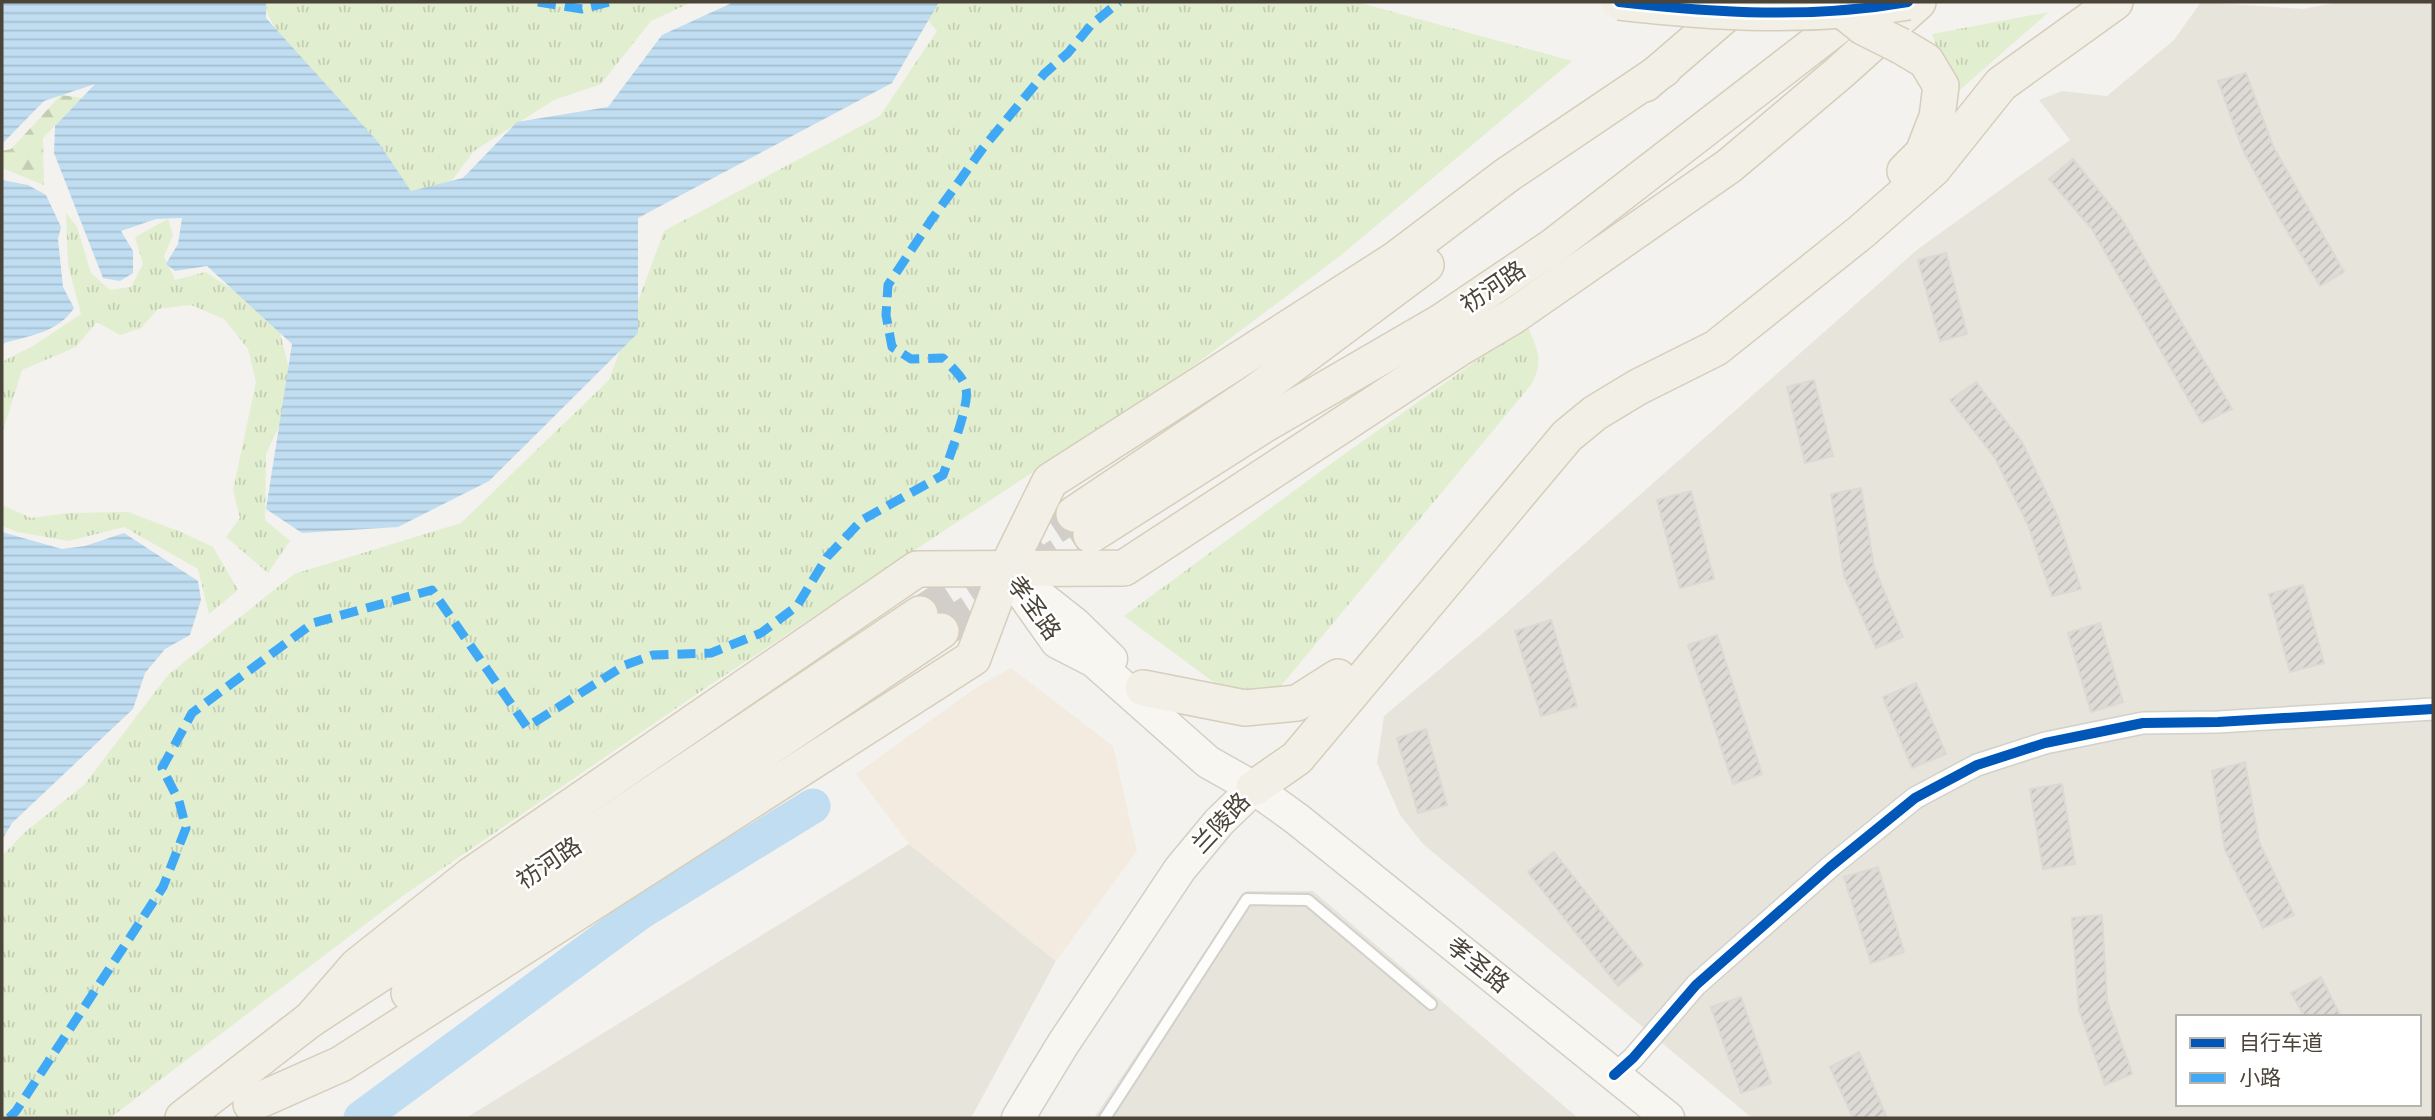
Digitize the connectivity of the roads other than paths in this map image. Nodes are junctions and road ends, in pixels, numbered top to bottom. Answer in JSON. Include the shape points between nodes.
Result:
{"nodes":[{"id":1,"x":1619,"y":2,"type":"edge"},
{"id":2,"x":1740,"y":2,"type":"edge"},
{"id":3,"x":1908,"y":2,"type":"edge"},
{"id":4,"x":1918,"y":2,"type":"edge"},
{"id":5,"x":2115,"y":2,"type":"edge"},
{"id":6,"x":1841,"y":8,"type":"edge"},
{"id":7,"x":1664,"y":69,"type":"junction"},
{"id":8,"x":1691,"y":140,"type":"junction"},
{"id":9,"x":1513,"y":317,"type":"junction"},
{"id":10,"x":1006,"y":570,"type":"junction"},
{"id":11,"x":1338,"y":677,"type":"junction"},
{"id":12,"x":1143,"y":688,"type":"junction"},
{"id":13,"x":2433,"y":709,"type":"edge"},
{"id":14,"x":1254,"y":788,"type":"junction"},
{"id":15,"x":1431,"y":1004,"type":"dead end"},
{"id":16,"x":311,"y":1019,"type":"junction"},
{"id":17,"x":1614,"y":1075,"type":"junction"},
{"id":18,"x":241,"y":1111,"type":"edge"},
{"id":19,"x":183,"y":1118,"type":"edge"},
{"id":20,"x":1018,"y":1118,"type":"edge"},
{"id":21,"x":1041,"y":1118,"type":"edge"},
{"id":22,"x":1105,"y":1118,"type":"edge"},
{"id":23,"x":1647,"y":1118,"type":"edge"},
{"id":24,"x":1668,"y":1118,"type":"edge"}],
"edges":[{"from":1,"to":6,"type":"main road","bridge":true,"via":[[1702,11]]},
{"from":2,"to":7,"type":"main road","name":"祊河路"},
{"from":3,"to":6,"type":"main road","bridge":true},
{"from":4,"to":9,"type":"main road","via":[[1729,166]]},
{"from":5,"to":14,"type":"main road","via":[[2001,84],[1933,169],[1716,348],[1638,387],[1567,436],[1297,758]]},
{"from":6,"to":8,"type":"main road","name":"祊河路"},
{"from":6,"to":11,"type":"main road","bridge":true,"via":[[1863,27],[1926,61],[1941,86],[1937,117],[1923,153],[1867,209],[1706,342],[1556,421]]},
{"from":7,"to":8,"type":"main road","name":"祊河路","via":[[1429,263],[1083,524],[1441,323],[1552,247]]},
{"from":7,"to":10,"type":"main road","name":"祊河路","via":[[1507,175],[1396,259],[1050,481]]},
{"from":8,"to":9,"type":"main road"},
{"from":9,"to":10,"type":"main road","via":[[1124,568]]},
{"from":10,"to":12,"type":"main road","name":"孝圣路","via":[[1075,624]]},
{"from":10,"to":14,"type":"main road","name":"孝圣路","via":[[1057,642],[1094,661],[1208,762]]},
{"from":10,"to":16,"type":"main road","via":[[917,569],[470,876],[357,966]]},
{"from":10,"to":18,"type":"main road","name":"祊河路","via":[[973,658],[341,1064]]},
{"from":11,"to":12,"type":"main road","via":[[1297,703],[1245,708]]},
{"from":11,"to":14,"type":"main road","via":[[1281,743]]},
{"from":12,"to":14,"type":"main road","name":"孝圣路"},
{"from":13,"to":17,"type":"street","via":[[2143,723],[2045,743],[1976,765],[1915,798],[1830,867],[1696,985]]},
{"from":14,"to":17,"type":"main road","name":"孝圣路"},
{"from":14,"to":20,"type":"main road","name":"兰陵路","via":[[1180,869]]},
{"from":14,"to":21,"type":"main road","name":"兰陵路","via":[[1234,833],[1125,984]]},
{"from":14,"to":23,"type":"main road","name":"孝圣路","via":[[1288,828]]},
{"from":15,"to":22,"type":"lane","via":[[1308,900],[1247,899]]},
{"from":16,"to":18,"type":"main road","name":"祊河路","via":[[931,622]]},
{"from":16,"to":19,"type":"main road","name":"祊河路"},
{"from":17,"to":24,"type":"main road","name":"孝圣路"}]}
